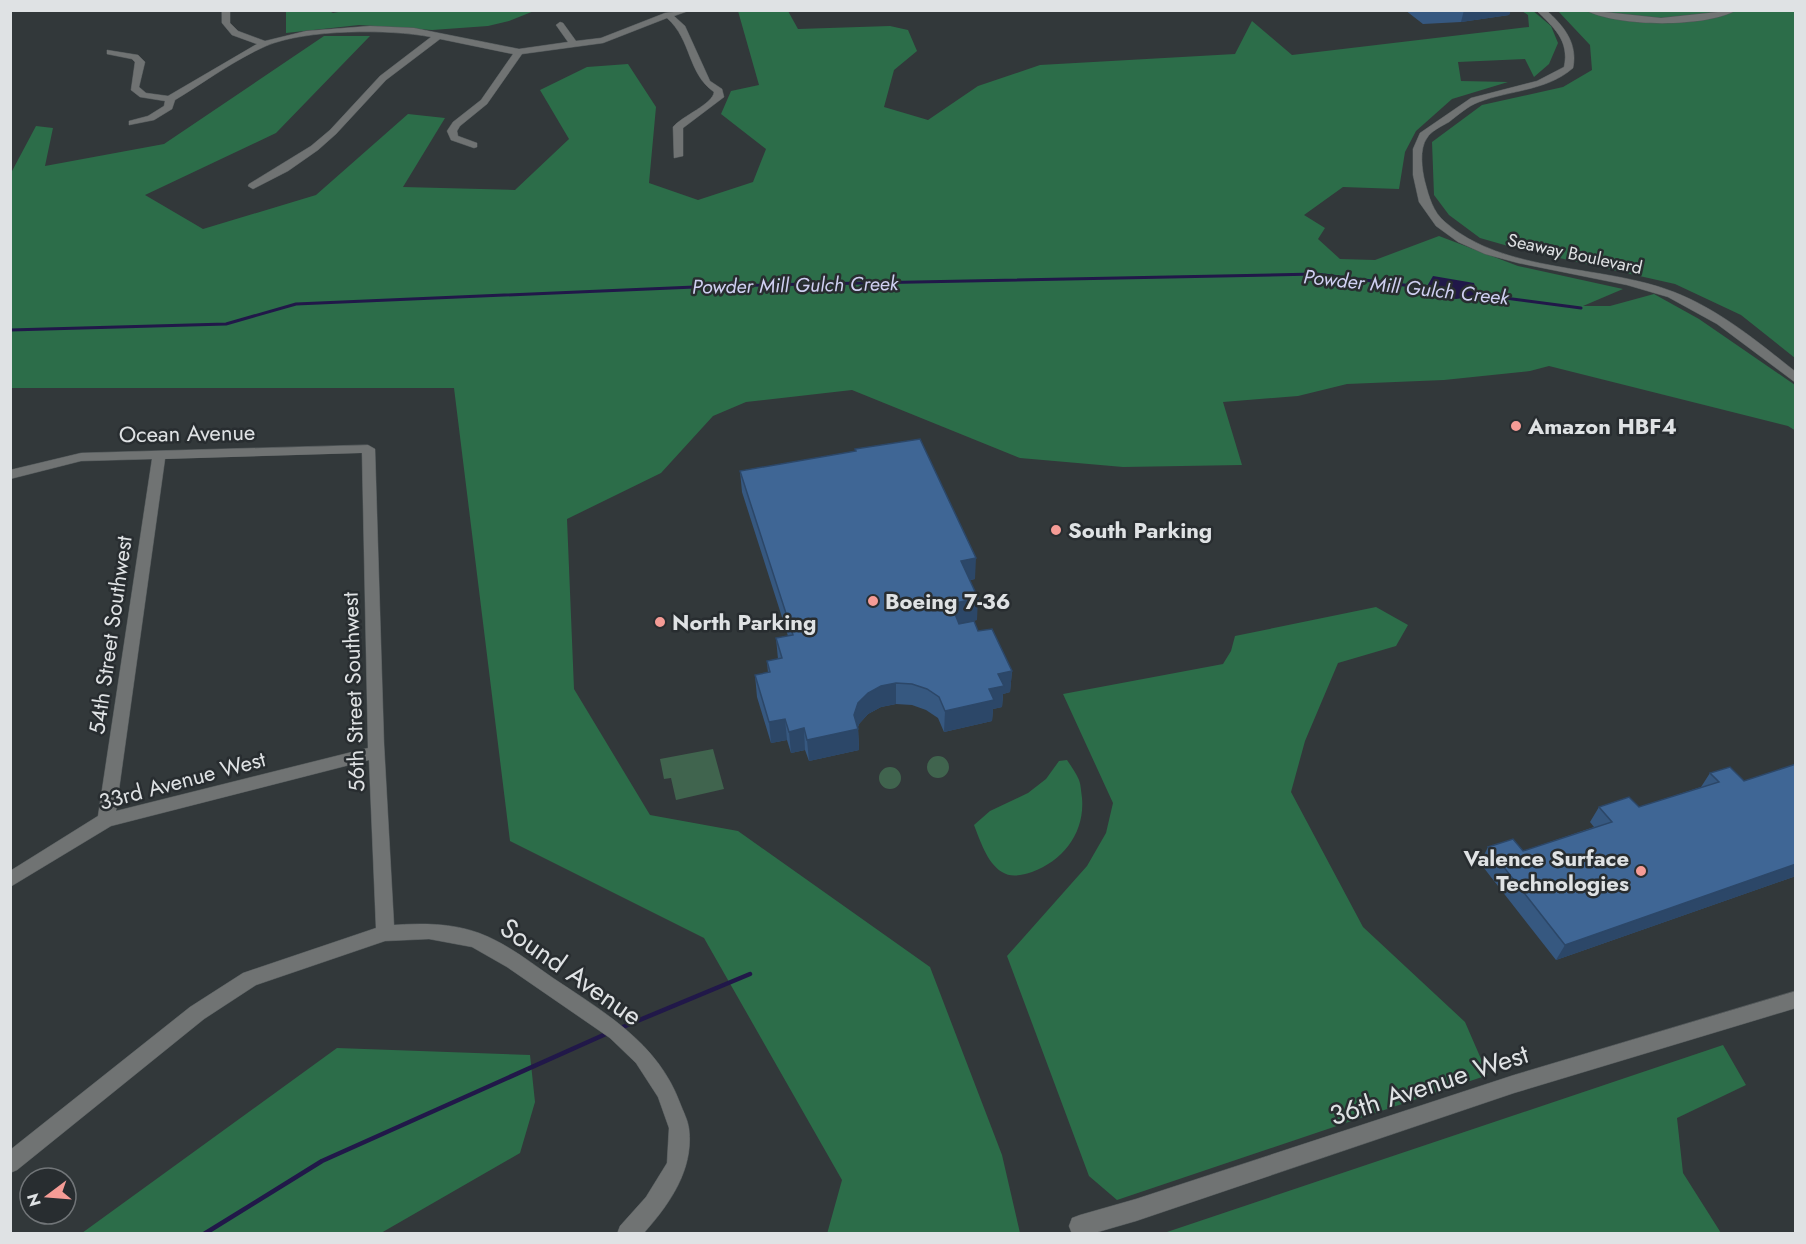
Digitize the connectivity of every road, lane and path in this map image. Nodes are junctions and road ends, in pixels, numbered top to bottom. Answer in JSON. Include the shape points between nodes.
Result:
{"nodes":[{"id":1,"x":226,"y":10,"type":"edge"},
{"id":2,"x":687,"y":10,"type":"edge"},
{"id":3,"x":1540,"y":10,"type":"edge"},
{"id":4,"x":1589,"y":10,"type":"edge"},
{"id":5,"x":1734,"y":10,"type":"edge"},
{"id":6,"x":668,"y":15,"type":"junction"},
{"id":7,"x":560,"y":25,"type":"dead end"},
{"id":8,"x":438,"y":36,"type":"junction"},
{"id":9,"x":264,"y":44,"type":"junction"},
{"id":10,"x":574,"y":45,"type":"junction"},
{"id":11,"x":110,"y":52,"type":"dead end"},
{"id":12,"x":519,"y":52,"type":"junction"},
{"id":13,"x":170,"y":99,"type":"junction"},
{"id":14,"x":132,"y":123,"type":"dead end"},
{"id":15,"x":474,"y":145,"type":"dead end"},
{"id":16,"x":678,"y":156,"type":"dead end"},
{"id":17,"x":253,"y":186,"type":"dead end"},
{"id":18,"x":1796,"y":379,"type":"edge"},
{"id":19,"x":368,"y":449,"type":"joint"},
{"id":20,"x":159,"y":456,"type":"junction"},
{"id":21,"x":10,"y":475,"type":"edge"},
{"id":22,"x":377,"y":752,"type":"junction"},
{"id":23,"x":106,"y":820,"type":"junction"},
{"id":24,"x":10,"y":880,"type":"edge"},
{"id":25,"x":385,"y":933,"type":"junction"},
{"id":26,"x":1796,"y":999,"type":"edge"},
{"id":27,"x":10,"y":1163,"type":"edge"},
{"id":28,"x":1080,"y":1226,"type":"dead end"},
{"id":29,"x":628,"y":1233,"type":"edge"}],
"edges":[{"from":1,"to":9,"type":"street","via":[[226,23],[235,33]]},
{"from":2,"to":6,"type":"street"},
{"from":3,"to":18,"type":"street","name":"Seaway Boulevard","via":[[1566,36],[1571,58],[1568,68],[1540,83],[1474,100],[1424,135],[1419,142],[1418,184],[1429,211],[1449,231],[1498,255],[1623,280],[1684,300],[1718,319]]},
{"from":4,"to":5,"type":"street","via":[[1666,22],[1696,20]]},
{"from":6,"to":10,"type":"street","via":[[603,40]]},
{"from":6,"to":16,"type":"street","via":[[681,26],[706,82],[719,91],[713,103],[678,127]]},
{"from":7,"to":10,"type":"street"},
{"from":8,"to":9,"type":"street","via":[[414,31],[340,30],[306,33]]},
{"from":8,"to":12,"type":"street"},
{"from":8,"to":17,"type":"street","via":[[385,76],[314,148]]},
{"from":9,"to":13,"type":"street"},
{"from":10,"to":12,"type":"street"},
{"from":11,"to":13,"type":"street","via":[[135,57],[140,62],[134,88],[143,95]]},
{"from":12,"to":15,"type":"street","via":[[484,102],[452,131],[454,138]]},
{"from":13,"to":14,"type":"street","via":[[169,107]]},
{"from":19,"to":20,"type":"street","name":"Ocean Avenue"},
{"from":19,"to":22,"type":"street","name":"56th Street Southwest"},
{"from":20,"to":21,"type":"street","name":"Ocean Avenue","via":[[81,457]]},
{"from":20,"to":23,"type":"street","name":"54th Street Southwest"},
{"from":22,"to":23,"type":"street","name":"33rd Avenue West"},
{"from":22,"to":25,"type":"street","name":"56th Street Southwest"},
{"from":23,"to":24,"type":"street","name":"33rd Avenue West"},
{"from":25,"to":27,"type":"street","name":"Sound Avenue","via":[[250,979],[197,1013]]},
{"from":25,"to":29,"type":"street","name":"Sound Avenue","via":[[429,931],[476,940],[514,961],[617,1032],[643,1057],[666,1092],[679,1128],[677,1165],[654,1205]]},
{"from":26,"to":28,"type":"street","name":"36th Avenue West","via":[[1514,1084]]}]}
